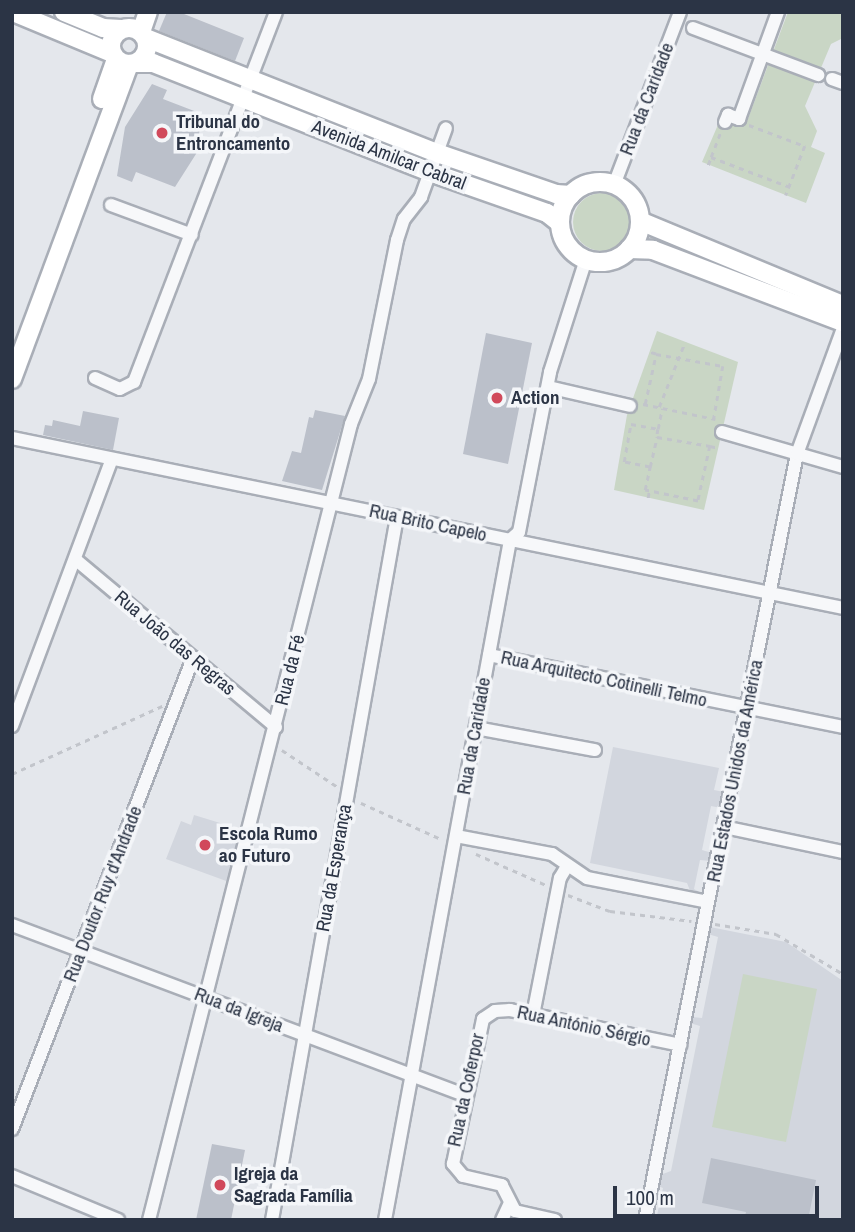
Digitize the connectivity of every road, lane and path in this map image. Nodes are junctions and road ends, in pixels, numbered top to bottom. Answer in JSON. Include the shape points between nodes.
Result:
{"nodes":[{"id":1,"x":13,"y":12,"type":"edge"},
{"id":2,"x":64,"y":12,"type":"edge"},
{"id":3,"x":148,"y":12,"type":"edge"},
{"id":4,"x":276,"y":12,"type":"edge"},
{"id":5,"x":680,"y":12,"type":"edge"},
{"id":6,"x":778,"y":12,"type":"edge"},
{"id":7,"x":134,"y":28,"type":"edge"},
{"id":8,"x":693,"y":28,"type":"dead end"},
{"id":9,"x":762,"y":55,"type":"junction"},
{"id":10,"x":123,"y":60,"type":"junction"},
{"id":11,"x":818,"y":75,"type":"dead end"},
{"id":12,"x":250,"y":81,"type":"junction"},
{"id":13,"x":244,"y":99,"type":"junction"},
{"id":14,"x":725,"y":122,"type":"joint"},
{"id":15,"x":746,"y":124,"type":"dead end"},
{"id":16,"x":446,"y":128,"type":"dead end"},
{"id":17,"x":437,"y":153,"type":"junction"},
{"id":18,"x":711,"y":157,"type":"junction"},
{"id":19,"x":708,"y":165,"type":"dead end"},
{"id":20,"x":430,"y":172,"type":"junction"},
{"id":21,"x":614,"y":185,"type":"junction"},
{"id":22,"x":790,"y":187,"type":"junction"},
{"id":23,"x":571,"y":195,"type":"junction"},
{"id":24,"x":786,"y":195,"type":"dead end"},
{"id":25,"x":111,"y":205,"type":"dead end"},
{"id":26,"x":640,"y":220,"type":"junction"},
{"id":27,"x":560,"y":223,"type":"junction"},
{"id":28,"x":192,"y":235,"type":"junction"},
{"id":29,"x":629,"y":249,"type":"junction"},
{"id":30,"x":586,"y":259,"type":"junction"},
{"id":31,"x":843,"y":305,"type":"edge"},
{"id":32,"x":843,"y":322,"type":"edge"},
{"id":33,"x":843,"y":328,"type":"edge"},
{"id":34,"x":685,"y":342,"type":"dead end"},
{"id":35,"x":12,"y":346,"type":"edge"},
{"id":36,"x":649,"y":352,"type":"dead end"},
{"id":37,"x":656,"y":354,"type":"junction"},
{"id":38,"x":678,"y":358,"type":"junction"},
{"id":39,"x":95,"y":378,"type":"dead end"},
{"id":40,"x":12,"y":379,"type":"edge"},
{"id":41,"x":548,"y":387,"type":"junction"},
{"id":42,"x":645,"y":404,"type":"junction"},
{"id":43,"x":630,"y":407,"type":"joint"},
{"id":44,"x":661,"y":408,"type":"junction"},
{"id":45,"x":714,"y":418,"type":"junction"},
{"id":46,"x":724,"y":426,"type":"joint"},
{"id":47,"x":658,"y":429,"type":"junction"},
{"id":48,"x":657,"y":437,"type":"junction"},
{"id":49,"x":12,"y":438,"type":"edge"},
{"id":50,"x":710,"y":446,"type":"junction"},
{"id":51,"x":719,"y":448,"type":"dead end"},
{"id":52,"x":797,"y":454,"type":"junction"},
{"id":53,"x":112,"y":459,"type":"junction"},
{"id":54,"x":650,"y":467,"type":"junction"},
{"id":55,"x":843,"y":467,"type":"edge"},
{"id":56,"x":649,"y":491,"type":"junction"},
{"id":57,"x":648,"y":498,"type":"dead end"},
{"id":58,"x":333,"y":504,"type":"junction"},
{"id":59,"x":397,"y":517,"type":"junction"},
{"id":60,"x":510,"y":540,"type":"junction"},
{"id":61,"x":75,"y":559,"type":"junction"},
{"id":62,"x":771,"y":593,"type":"junction"},
{"id":63,"x":843,"y":608,"type":"edge"},
{"id":64,"x":489,"y":655,"type":"junction"},
{"id":65,"x":193,"y":658,"type":"junction"},
{"id":66,"x":175,"y":705,"type":"junction"},
{"id":67,"x":748,"y":708,"type":"junction"},
{"id":68,"x":12,"y":726,"type":"edge"},
{"id":69,"x":843,"y":727,"type":"edge"},
{"id":70,"x":476,"y":728,"type":"junction"},
{"id":71,"x":274,"y":733,"type":"junction"},
{"id":72,"x":595,"y":750,"type":"dead end"},
{"id":73,"x":12,"y":774,"type":"edge"},
{"id":74,"x":348,"y":794,"type":"junction"},
{"id":75,"x":724,"y":827,"type":"junction"},
{"id":76,"x":455,"y":840,"type":"junction"},
{"id":77,"x":843,"y":852,"type":"edge"},
{"id":78,"x":566,"y":868,"type":"junction"},
{"id":79,"x":558,"y":890,"type":"junction"},
{"id":80,"x":708,"y":902,"type":"junction"},
{"id":81,"x":705,"y":922,"type":"junction"},
{"id":82,"x":12,"y":925,"type":"edge"},
{"id":83,"x":81,"y":951,"type":"junction"},
{"id":84,"x":843,"y":974,"type":"edge"},
{"id":85,"x":206,"y":998,"type":"junction"},
{"id":86,"x":489,"y":1014,"type":"joint"},
{"id":87,"x":533,"y":1015,"type":"junction"},
{"id":88,"x":304,"y":1035,"type":"junction"},
{"id":89,"x":680,"y":1045,"type":"junction"},
{"id":90,"x":412,"y":1075,"type":"junction"},
{"id":91,"x":465,"y":1095,"type":"junction"},
{"id":92,"x":12,"y":1129,"type":"edge"},
{"id":93,"x":12,"y":1176,"type":"edge"},
{"id":94,"x":509,"y":1205,"type":"junction"},
{"id":95,"x":99,"y":1212,"type":"junction"},
{"id":96,"x":85,"y":1220,"type":"edge"},
{"id":97,"x":118,"y":1220,"type":"edge"},
{"id":98,"x":149,"y":1220,"type":"edge"},
{"id":99,"x":272,"y":1220,"type":"edge"},
{"id":100,"x":385,"y":1220,"type":"edge"},
{"id":101,"x":502,"y":1220,"type":"edge"},
{"id":102,"x":555,"y":1220,"type":"edge"},
{"id":103,"x":645,"y":1220,"type":"edge"}],
"edges":[{"from":1,"to":10,"type":"street","name":"Avenida Amilcar Cabral"},
{"from":2,"to":7,"type":"street","name":"Avenida Amilcar Cabral","via":[[103,28]]},
{"from":3,"to":7,"type":"street"},
{"from":4,"to":12,"type":"street"},
{"from":5,"to":21,"type":"street","name":"Rua da Caridade"},
{"from":6,"to":9,"type":"street"},
{"from":7,"to":10,"type":"street","via":[[112,36]]},
{"from":7,"to":10,"type":"street","via":[[147,49]]},
{"from":7,"to":12,"type":"street","name":"Avenida Amilcar Cabral"},
{"from":8,"to":9,"type":"street"},
{"from":9,"to":11,"type":"street"},
{"from":9,"to":14,"type":"street","via":[[739,119],[728,115]]},
{"from":10,"to":13,"type":"street","name":"Avenida Amilcar Cabral","via":[[153,63]]},
{"from":10,"to":35,"type":"street"},
{"from":10,"to":40,"type":"street"},
{"from":12,"to":13,"type":"street"},
{"from":12,"to":17,"type":"street","name":"Avenida Amilcar Cabral"},
{"from":13,"to":20,"type":"street","name":"Avenida Amilcar Cabral"},
{"from":13,"to":28,"type":"street"},
{"from":14,"to":18,"type":"path"},
{"from":15,"to":22,"type":"path","via":[[805,146]]},
{"from":16,"to":17,"type":"street","name":"Rua da Fé"},
{"from":17,"to":20,"type":"street","name":"Rua da Fé"},
{"from":17,"to":23,"type":"street","name":"Avenida Amilcar Cabral"},
{"from":18,"to":19,"type":"path"},
{"from":18,"to":22,"type":"path"},
{"from":20,"to":27,"type":"street","name":"Avenida Amilcar Cabral","via":[[547,212]]},
{"from":20,"to":58,"type":"street","name":"Rua da Fé","via":[[397,240],[369,379],[351,424]]},
{"from":21,"to":23,"type":"street","via":[[591,183]]},
{"from":21,"to":26,"type":"street","via":[[632,199]]},
{"from":22,"to":24,"type":"path"},
{"from":23,"to":27,"type":"street"},
{"from":25,"to":28,"type":"street"},
{"from":26,"to":29,"type":"street"},
{"from":26,"to":31,"type":"street"},
{"from":27,"to":30,"type":"street","via":[[568,245]]},
{"from":28,"to":39,"type":"street","via":[[134,382],[120,388]]},
{"from":29,"to":30,"type":"street","via":[[609,261]]},
{"from":29,"to":32,"type":"street","via":[[653,250]]},
{"from":30,"to":41,"type":"street","name":"Rua da Caridade"},
{"from":33,"to":52,"type":"street","name":"Rua Estados Unidos da América"},
{"from":34,"to":38,"type":"path"},
{"from":36,"to":37,"type":"path"},
{"from":37,"to":38,"type":"path"},
{"from":37,"to":42,"type":"path"},
{"from":38,"to":44,"type":"path"},
{"from":38,"to":45,"type":"path","via":[[723,366]]},
{"from":41,"to":43,"type":"street"},
{"from":41,"to":60,"type":"street","name":"Rua da Caridade","via":[[519,532]]},
{"from":42,"to":43,"type":"path","via":[[640,409]]},
{"from":42,"to":44,"type":"path"},
{"from":44,"to":45,"type":"path"},
{"from":44,"to":47,"type":"path"},
{"from":45,"to":46,"type":"path"},
{"from":46,"to":52,"type":"street"},
{"from":47,"to":48,"type":"path"},
{"from":47,"to":54,"type":"path","via":[[631,424],[621,462]]},
{"from":48,"to":50,"type":"path"},
{"from":48,"to":54,"type":"path"},
{"from":49,"to":53,"type":"street","name":"Rua Brito Capelo"},
{"from":50,"to":51,"type":"path"},
{"from":50,"to":56,"type":"path","via":[[698,500]]},
{"from":52,"to":55,"type":"street"},
{"from":52,"to":62,"type":"street","name":"Rua Estados Unidos da América"},
{"from":53,"to":58,"type":"street","name":"Rua Brito Capelo"},
{"from":53,"to":61,"type":"street"},
{"from":54,"to":56,"type":"path","via":[[645,490]]},
{"from":56,"to":57,"type":"path"},
{"from":58,"to":59,"type":"street","name":"Rua Brito Capelo"},
{"from":58,"to":71,"type":"street","name":"Rua da Fé"},
{"from":59,"to":60,"type":"street","name":"Rua Brito Capelo"},
{"from":59,"to":74,"type":"street","name":"Rua da Esperança"},
{"from":60,"to":62,"type":"street","name":"Rua Brito Capelo"},
{"from":60,"to":64,"type":"street","name":"Rua da Caridade"},
{"from":61,"to":65,"type":"street","name":"Rua João das Regras"},
{"from":61,"to":68,"type":"street"},
{"from":62,"to":63,"type":"street","name":"Rua Brito Capelo"},
{"from":62,"to":67,"type":"street","name":"Rua Estados Unidos da América"},
{"from":64,"to":67,"type":"street","name":"Rua Arquitecto Cotinelli Telmo"},
{"from":64,"to":70,"type":"street","name":"Rua da Caridade"},
{"from":65,"to":66,"type":"street","name":"Rua Doutor Ruy d'Andrade"},
{"from":65,"to":71,"type":"street","name":"Rua João das Regras"},
{"from":66,"to":73,"type":"path","via":[[158,707]]},
{"from":66,"to":83,"type":"street","name":"Rua Doutor Ruy d'Andrade"},
{"from":67,"to":69,"type":"street","name":"Rua Arquitecto Cotinelli Telmo"},
{"from":67,"to":75,"type":"street","name":"Rua Estados Unidos da América"},
{"from":70,"to":72,"type":"street"},
{"from":70,"to":76,"type":"street","name":"Rua da Caridade"},
{"from":71,"to":74,"type":"path","via":[[277,747]]},
{"from":71,"to":85,"type":"street","name":"Rua da Fé"},
{"from":74,"to":76,"type":"path"},
{"from":74,"to":88,"type":"street","name":"Rua da Esperança"},
{"from":75,"to":77,"type":"street"},
{"from":75,"to":80,"type":"street","name":"Rua Estados Unidos da América"},
{"from":76,"to":78,"type":"street","via":[[548,853]]},
{"from":76,"to":79,"type":"path"},
{"from":76,"to":90,"type":"street","name":"Rua da Caridade"},
{"from":78,"to":79,"type":"street"},
{"from":78,"to":80,"type":"street","via":[[587,878]]},
{"from":79,"to":81,"type":"path","via":[[610,911]]},
{"from":79,"to":87,"type":"street"},
{"from":80,"to":81,"type":"street","name":"Rua Estados Unidos da América"},
{"from":81,"to":84,"type":"path","via":[[776,934]]},
{"from":81,"to":89,"type":"street","name":"Rua Estados Unidos da América"},
{"from":82,"to":83,"type":"street","name":"Rua da Igreja"},
{"from":83,"to":85,"type":"street","name":"Rua da Igreja"},
{"from":83,"to":92,"type":"street","name":"Rua Doutor Ruy d'Andrade"},
{"from":85,"to":88,"type":"street","name":"Rua da Igreja"},
{"from":85,"to":98,"type":"street","name":"Rua da Fé"},
{"from":86,"to":87,"type":"street","name":"Rua António Sérgio","via":[[503,1010]]},
{"from":86,"to":91,"type":"street","name":"Rua da Coferpor","via":[[477,1032]]},
{"from":87,"to":89,"type":"street","name":"Rua António Sérgio"},
{"from":88,"to":90,"type":"street","name":"Rua da Igreja"},
{"from":88,"to":99,"type":"street","name":"Rua da Esperança"},
{"from":89,"to":103,"type":"street","name":"Rua Estados Unidos da América"},
{"from":90,"to":91,"type":"street","name":"Rua da Igreja"},
{"from":90,"to":100,"type":"street","name":"Rua da Caridade"},
{"from":91,"to":94,"type":"street","name":"Rua da Coferpor","via":[[452,1159],[455,1169],[502,1185]]},
{"from":93,"to":95,"type":"street"},
{"from":94,"to":101,"type":"street"},
{"from":94,"to":102,"type":"street","via":[[519,1212]]},
{"from":95,"to":96,"type":"street"},
{"from":95,"to":97,"type":"street"}]}
